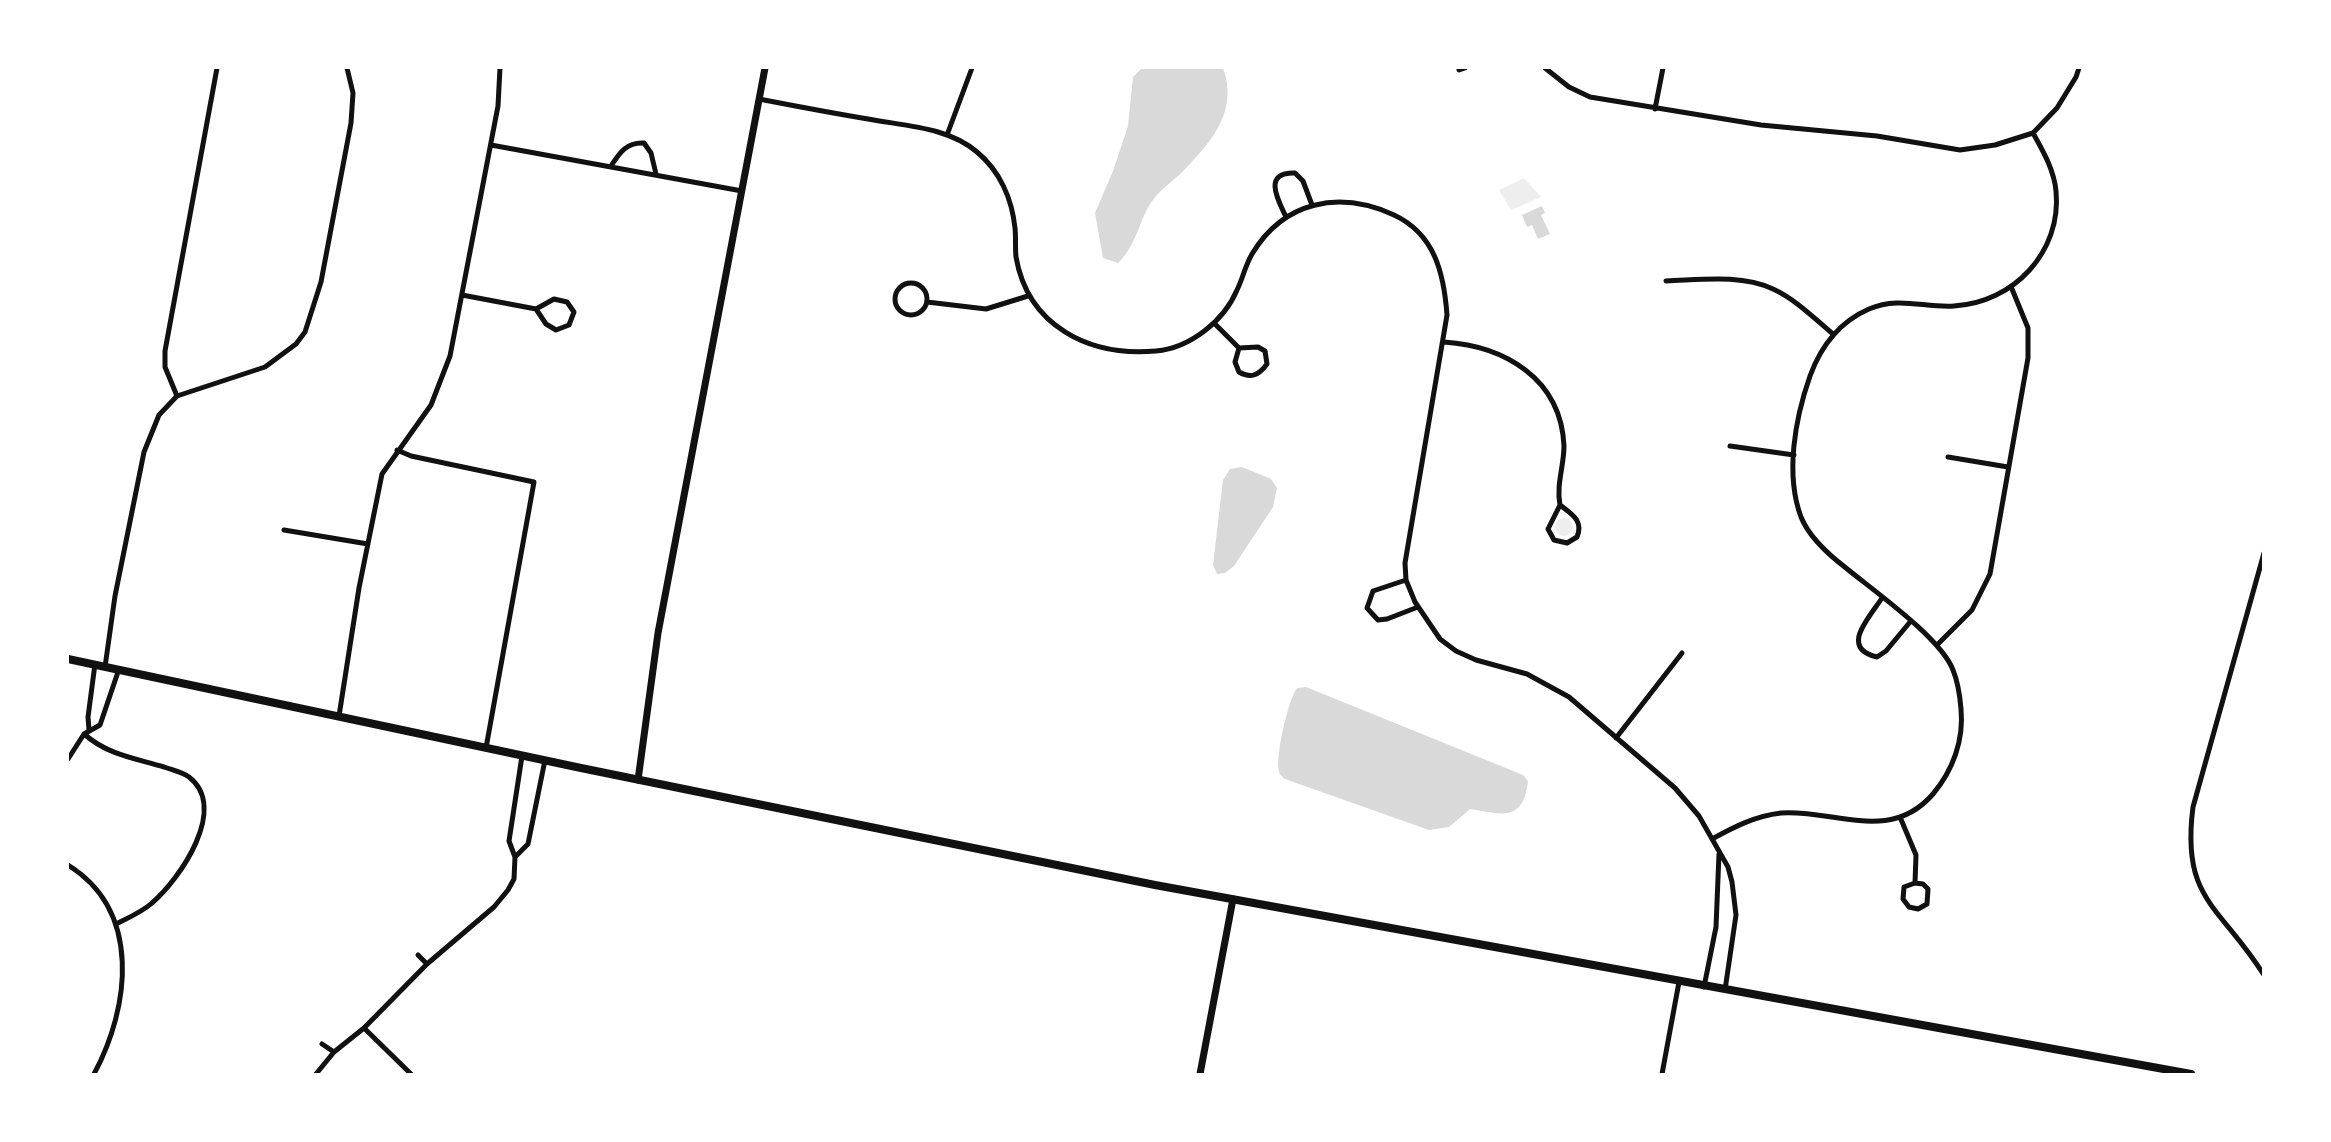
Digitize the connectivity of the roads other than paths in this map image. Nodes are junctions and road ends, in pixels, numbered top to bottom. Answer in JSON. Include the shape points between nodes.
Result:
{"nodes":[{"id":1,"x":217,"y":68,"type":"edge"},
{"id":2,"x":347,"y":68,"type":"edge"},
{"id":3,"x":500,"y":68,"type":"edge"},
{"id":4,"x":765,"y":68,"type":"edge"},
{"id":5,"x":972,"y":68,"type":"edge"},
{"id":6,"x":1545,"y":68,"type":"edge"},
{"id":7,"x":1663,"y":68,"type":"edge"},
{"id":8,"x":2079,"y":68,"type":"edge"},
{"id":9,"x":759,"y":99,"type":"junction"},
{"id":10,"x":1655,"y":109,"type":"junction"},
{"id":11,"x":2033,"y":133,"type":"junction"},
{"id":12,"x":947,"y":135,"type":"junction"},
{"id":13,"x":491,"y":145,"type":"junction"},
{"id":14,"x":611,"y":166,"type":"junction"},
{"id":15,"x":656,"y":174,"type":"junction"},
{"id":16,"x":742,"y":191,"type":"junction"},
{"id":17,"x":1312,"y":205,"type":"junction"},
{"id":18,"x":1286,"y":217,"type":"junction"},
{"id":19,"x":1666,"y":281,"type":"dead end"},
{"id":20,"x":2012,"y":289,"type":"junction"},
{"id":21,"x":462,"y":295,"type":"junction"},
{"id":22,"x":1028,"y":296,"type":"junction"},
{"id":23,"x":927,"y":302,"type":"junction"},
{"id":24,"x":536,"y":309,"type":"junction"},
{"id":25,"x":1214,"y":323,"type":"junction"},
{"id":26,"x":1833,"y":334,"type":"junction"},
{"id":27,"x":1444,"y":342,"type":"junction"},
{"id":28,"x":1239,"y":348,"type":"junction"},
{"id":29,"x":177,"y":396,"type":"junction"},
{"id":30,"x":1730,"y":446,"type":"dead end"},
{"id":31,"x":397,"y":450,"type":"junction"},
{"id":32,"x":1794,"y":455,"type":"junction"},
{"id":33,"x":1948,"y":457,"type":"dead end"},
{"id":34,"x":2008,"y":468,"type":"junction"},
{"id":35,"x":1560,"y":505,"type":"junction"},
{"id":36,"x":284,"y":530,"type":"dead end"},
{"id":37,"x":368,"y":544,"type":"junction"},
{"id":38,"x":2264,"y":553,"type":"edge"},
{"id":39,"x":1407,"y":580,"type":"junction"},
{"id":40,"x":1882,"y":598,"type":"junction"},
{"id":41,"x":1418,"y":607,"type":"junction"},
{"id":42,"x":1910,"y":622,"type":"junction"},
{"id":43,"x":1938,"y":644,"type":"junction"},
{"id":44,"x":1682,"y":653,"type":"dead end"},
{"id":45,"x":68,"y":659,"type":"edge"},
{"id":46,"x":95,"y":664,"type":"junction"},
{"id":47,"x":105,"y":667,"type":"junction"},
{"id":48,"x":119,"y":669,"type":"junction"},
{"id":49,"x":339,"y":716,"type":"junction"},
{"id":50,"x":87,"y":732,"type":"junction"},
{"id":51,"x":1616,"y":738,"type":"junction"},
{"id":52,"x":486,"y":748,"type":"junction"},
{"id":53,"x":522,"y":756,"type":"junction"},
{"id":54,"x":68,"y":759,"type":"edge"},
{"id":55,"x":545,"y":760,"type":"junction"},
{"id":56,"x":638,"y":780,"type":"junction"},
{"id":57,"x":1900,"y":817,"type":"junction"},
{"id":58,"x":1712,"y":839,"type":"junction"},
{"id":59,"x":1719,"y":854,"type":"junction"},
{"id":60,"x":515,"y":857,"type":"junction"},
{"id":61,"x":68,"y":865,"type":"edge"},
{"id":62,"x":1915,"y":884,"type":"junction"},
{"id":63,"x":1233,"y":899,"type":"junction"},
{"id":64,"x":116,"y":924,"type":"junction"},
{"id":65,"x":418,"y":955,"type":"dead end"},
{"id":66,"x":428,"y":964,"type":"junction"},
{"id":67,"x":2264,"y":975,"type":"edge"},
{"id":68,"x":1679,"y":982,"type":"junction"},
{"id":69,"x":1704,"y":987,"type":"junction"},
{"id":70,"x":1725,"y":990,"type":"junction"},
{"id":71,"x":364,"y":1028,"type":"junction"},
{"id":72,"x":322,"y":1044,"type":"dead end"},
{"id":73,"x":334,"y":1052,"type":"junction"},
{"id":74,"x":93,"y":1074,"type":"edge"},
{"id":75,"x":316,"y":1074,"type":"edge"},
{"id":76,"x":411,"y":1074,"type":"edge"},
{"id":77,"x":1200,"y":1074,"type":"edge"},
{"id":78,"x":1662,"y":1074,"type":"edge"},
{"id":79,"x":2191,"y":1074,"type":"edge"}],
"edges":[{"from":1,"to":29,"type":"street","via":[[165,351],[165,367]]},
{"from":2,"to":29,"type":"street","via":[[353,93],[351,123],[321,282],[305,332],[281,358],[265,367]]},
{"from":3,"to":13,"type":"street"},
{"from":4,"to":9,"type":"street"},
{"from":5,"to":12,"type":"street"},
{"from":6,"to":10,"type":"street","via":[[1590,97]]},
{"from":7,"to":10,"type":"street"},
{"from":8,"to":11,"type":"street","via":[[2057,108]]},
{"from":9,"to":12,"type":"street"},
{"from":9,"to":16,"type":"street"},
{"from":10,"to":11,"type":"street","via":[[1960,150],[1995,145]]},
{"from":11,"to":20,"type":"street","via":[[2048,160],[2056,191],[2054,221],[2044,250]]},
{"from":12,"to":22,"type":"street","via":[[978,152],[1005,188],[1013,208],[1016,255]]},
{"from":13,"to":14,"type":"street"},
{"from":13,"to":21,"type":"street"},
{"from":14,"to":15,"type":"street"},
{"from":14,"to":15,"type":"street","via":[[632,142],[644,142]]},
{"from":15,"to":16,"type":"street"},
{"from":16,"to":56,"type":"street","via":[[658,633]]},
{"from":17,"to":18,"type":"street"},
{"from":17,"to":18,"type":"street","via":[[1303,181],[1295,173],[1280,176],[1275,189]]},
{"from":17,"to":27,"type":"street","via":[[1347,201],[1371,205],[1400,218],[1425,240],[1442,274],[1447,315]]},
{"from":18,"to":25,"type":"street","via":[[1252,254],[1238,290]]},
{"from":19,"to":26,"type":"street","via":[[1727,280],[1772,288]]},
{"from":20,"to":26,"type":"street","via":[[1953,306],[1899,302],[1869,309]]},
{"from":20,"to":34,"type":"street","via":[[2028,328],[2028,358]]},
{"from":21,"to":24,"type":"street"},
{"from":21,"to":31,"type":"street","via":[[441,384],[420,423]]},
{"from":22,"to":23,"type":"street","via":[[986,309]]},
{"from":22,"to":25,"type":"street","via":[[1050,321],[1071,336],[1111,348],[1172,348]]},
{"from":23,"to":23,"type":"street","via":[[924,289],[913,283],[901,287],[895,299],[907,314],[920,312]]},
{"from":24,"to":24,"type":"street","via":[[546,324],[556,330],[569,325],[574,312],[567,302],[554,299]]},
{"from":25,"to":28,"type":"street"},
{"from":26,"to":32,"type":"street","via":[[1810,377]]},
{"from":27,"to":35,"type":"street","via":[[1501,354],[1527,370],[1544,389],[1557,414],[1563,443]]},
{"from":27,"to":39,"type":"street","via":[[1408,541]]},
{"from":28,"to":28,"type":"street","via":[[1258,347],[1265,351],[1267,364],[1259,374],[1248,376],[1239,372],[1235,363]]},
{"from":29,"to":47,"type":"street","via":[[159,416],[144,452]]},
{"from":30,"to":32,"type":"street"},
{"from":31,"to":37,"type":"street","via":[[382,474]]},
{"from":31,"to":52,"type":"street","via":[[534,482]]},
{"from":32,"to":40,"type":"street","via":[[1792,472],[1802,520],[1827,554]]},
{"from":33,"to":34,"type":"street"},
{"from":34,"to":43,"type":"street","via":[[1985,584],[1972,610]]},
{"from":35,"to":35,"type":"street","via":[[1579,525],[1577,537],[1566,543],[1554,540],[1548,529]]},
{"from":36,"to":37,"type":"street"},
{"from":37,"to":49,"type":"street"},
{"from":38,"to":67,"type":"street","via":[[2196,797],[2190,834],[2193,873],[2204,897]]},
{"from":39,"to":41,"type":"street"},
{"from":39,"to":41,"type":"street","via":[[1373,591],[1367,608],[1378,620],[1387,620]]},
{"from":40,"to":42,"type":"street"},
{"from":40,"to":42,"type":"street","via":[[1858,635],[1858,646],[1864,654],[1877,657],[1886,651]]},
{"from":41,"to":51,"type":"street","via":[[1440,639],[1456,651],[1550,685],[1569,696]]},
{"from":42,"to":43,"type":"street"},
{"from":43,"to":57,"type":"street","via":[[1953,669],[1962,721],[1960,740],[1954,761],[1932,795]]},
{"from":44,"to":51,"type":"street"},
{"from":45,"to":46,"type":"main road"},
{"from":46,"to":47,"type":"main road"},
{"from":46,"to":50,"type":"street"},
{"from":47,"to":48,"type":"main road"},
{"from":48,"to":49,"type":"main road"},
{"from":48,"to":50,"type":"street","via":[[100,725]]},
{"from":49,"to":52,"type":"main road"},
{"from":50,"to":54,"type":"street"},
{"from":50,"to":64,"type":"street","via":[[105,750],[189,777],[201,790],[204,804],[198,836],[186,864],[152,903]]},
{"from":51,"to":58,"type":"street","via":[[1675,788]]},
{"from":52,"to":53,"type":"main road"},
{"from":53,"to":55,"type":"main road"},
{"from":53,"to":60,"type":"street","via":[[509,840]]},
{"from":55,"to":56,"type":"main road"},
{"from":55,"to":60,"type":"street","via":[[528,844]]},
{"from":56,"to":63,"type":"main road"},
{"from":57,"to":58,"type":"street","via":[[1863,823],[1782,813],[1761,816]]},
{"from":57,"to":62,"type":"street","via":[[1916,855]]},
{"from":58,"to":59,"type":"street"},
{"from":59,"to":69,"type":"street","via":[[1718,908]]},
{"from":59,"to":70,"type":"street","via":[[1728,867],[1736,915]]},
{"from":60,"to":66,"type":"street","via":[[514,879],[508,890]]},
{"from":61,"to":64,"type":"street","via":[[107,903]]},
{"from":62,"to":62,"type":"street","via":[[1904,887],[1903,899],[1909,907],[1918,909],[1927,904],[1928,889]]},
{"from":63,"to":68,"type":"main road"},
{"from":63,"to":77,"type":"street"},
{"from":64,"to":74,"type":"street","via":[[122,952],[122,998]]},
{"from":65,"to":66,"type":"street"},
{"from":66,"to":71,"type":"street"},
{"from":68,"to":69,"type":"main road"},
{"from":68,"to":78,"type":"street"},
{"from":69,"to":70,"type":"main road"},
{"from":70,"to":79,"type":"main road"},
{"from":71,"to":73,"type":"street"},
{"from":71,"to":76,"type":"street"},
{"from":72,"to":73,"type":"street"},
{"from":73,"to":75,"type":"street"}]}
